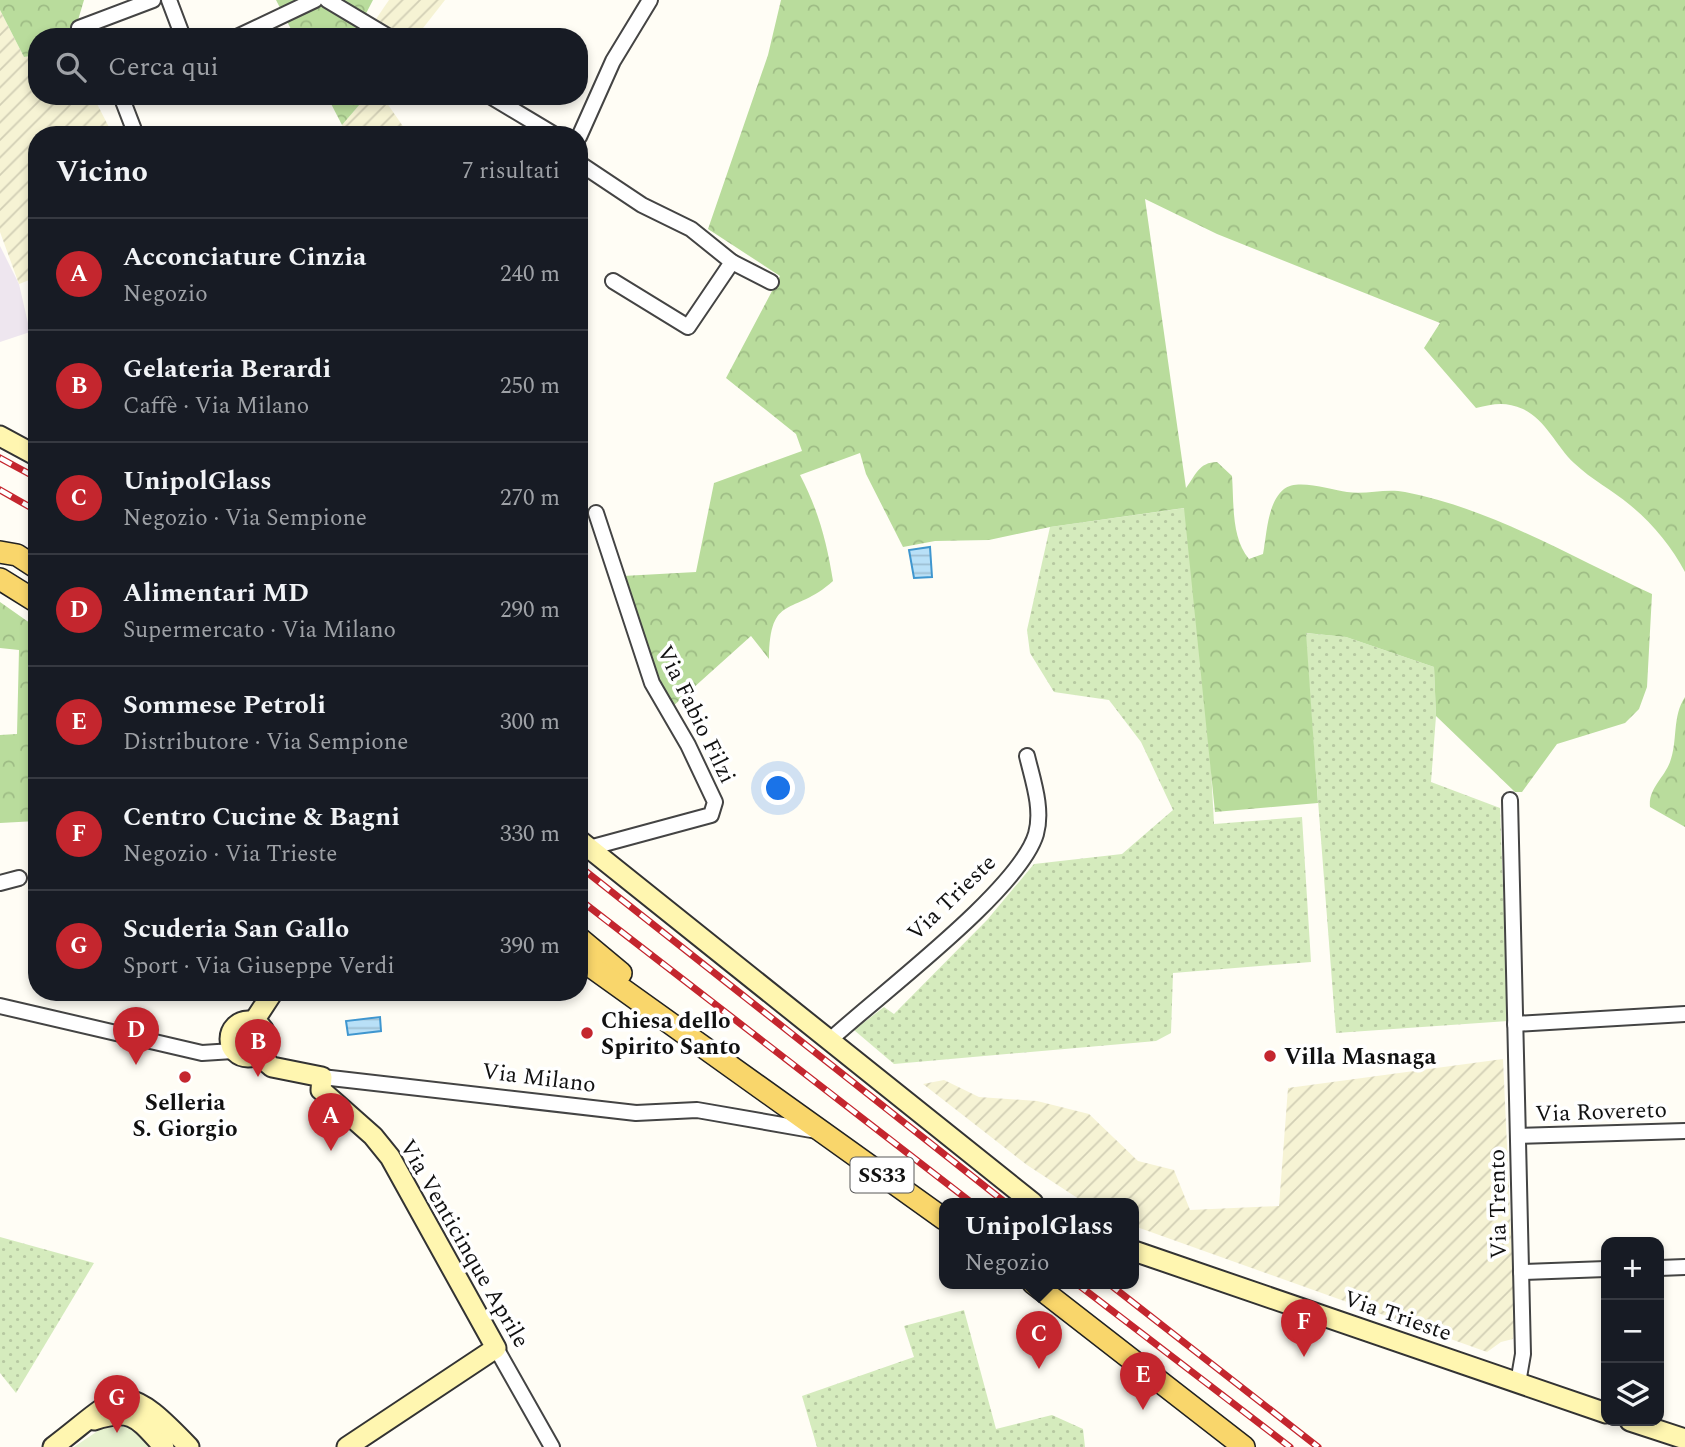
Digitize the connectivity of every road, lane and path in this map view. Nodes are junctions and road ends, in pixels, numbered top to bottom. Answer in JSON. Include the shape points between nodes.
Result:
{"nodes":[{"id":1,"x":153,"y":0,"type":"edge"},
{"id":2,"x":169,"y":0,"type":"edge"},
{"id":3,"x":315,"y":0,"type":"edge"},
{"id":4,"x":327,"y":0,"type":"edge"},
{"id":5,"x":650,"y":0,"type":"edge"},
{"id":6,"x":79,"y":28,"type":"dead end"},
{"id":7,"x":180,"y":28,"type":"edge"},
{"id":8,"x":256,"y":28,"type":"edge"},
{"id":9,"x":374,"y":28,"type":"edge"},
{"id":10,"x":124,"y":105,"type":"edge"},
{"id":11,"x":505,"y":105,"type":"edge"},
{"id":12,"x":133,"y":126,"type":"edge"},
{"id":13,"x":540,"y":126,"type":"edge"},
{"id":14,"x":584,"y":126,"type":"edge"},
{"id":15,"x":588,"y":169,"type":"edge"},
{"id":16,"x":732,"y":262,"type":"junction"},
{"id":17,"x":614,"y":281,"type":"dead end"},
{"id":18,"x":771,"y":282,"type":"dead end"},
{"id":19,"x":0,"y":436,"type":"edge"},
{"id":20,"x":28,"y":451,"type":"edge"},
{"id":21,"x":596,"y":513,"type":"dead end"},
{"id":22,"x":0,"y":552,"type":"edge"},
{"id":23,"x":28,"y":562,"type":"edge"},
{"id":24,"x":0,"y":579,"type":"edge"},
{"id":25,"x":28,"y":599,"type":"edge"},
{"id":26,"x":1027,"y":756,"type":"dead end"},
{"id":27,"x":1510,"y":800,"type":"dead end"},
{"id":28,"x":588,"y":843,"type":"edge"},
{"id":29,"x":588,"y":847,"type":"edge"},
{"id":30,"x":19,"y":878,"type":"dead end"},
{"id":31,"x":0,"y":883,"type":"edge"},
{"id":32,"x":588,"y":946,"type":"edge"},
{"id":33,"x":588,"y":965,"type":"edge"},
{"id":34,"x":588,"y":981,"type":"edge"},
{"id":35,"x":623,"y":991,"type":"junction"},
{"id":36,"x":267,"y":1001,"type":"edge"},
{"id":37,"x":0,"y":1006,"type":"edge"},
{"id":38,"x":1685,"y":1014,"type":"edge"},
{"id":39,"x":656,"y":1015,"type":"junction"},
{"id":40,"x":254,"y":1021,"type":"junction"},
{"id":41,"x":1516,"y":1024,"type":"junction"},
{"id":42,"x":829,"y":1041,"type":"junction"},
{"id":43,"x":233,"y":1051,"type":"junction"},
{"id":44,"x":258,"y":1055,"type":"junction"},
{"id":45,"x":322,"y":1077,"type":"junction"},
{"id":46,"x":819,"y":1131,"type":"junction"},
{"id":47,"x":1685,"y":1131,"type":"edge"},
{"id":48,"x":1518,"y":1136,"type":"junction"},
{"id":49,"x":1027,"y":1198,"type":"edge"},
{"id":50,"x":939,"y":1215,"type":"edge"},
{"id":51,"x":1139,"y":1253,"type":"edge"},
{"id":52,"x":1685,"y":1267,"type":"edge"},
{"id":53,"x":1664,"y":1268,"type":"edge"},
{"id":54,"x":1601,"y":1269,"type":"edge"},
{"id":55,"x":1521,"y":1272,"type":"junction"},
{"id":56,"x":1041,"y":1289,"type":"edge"},
{"id":57,"x":496,"y":1348,"type":"junction"},
{"id":58,"x":1518,"y":1383,"type":"junction"},
{"id":59,"x":1601,"y":1411,"type":"edge"},
{"id":60,"x":83,"y":1424,"type":"junction"},
{"id":61,"x":1645,"y":1426,"type":"edge"},
{"id":62,"x":1685,"y":1439,"type":"edge"},
{"id":63,"x":53,"y":1447,"type":"edge"},
{"id":64,"x":164,"y":1447,"type":"edge"},
{"id":65,"x":189,"y":1447,"type":"edge"},
{"id":66,"x":347,"y":1447,"type":"edge"},
{"id":67,"x":552,"y":1447,"type":"edge"},
{"id":68,"x":1244,"y":1447,"type":"edge"}],
"edges":[{"from":1,"to":6,"type":"street"},
{"from":2,"to":7,"type":"street"},
{"from":3,"to":8,"type":"street"},
{"from":4,"to":9,"type":"street"},
{"from":5,"to":14,"type":"street","via":[[614,61]]},
{"from":10,"to":12,"type":"street"},
{"from":11,"to":13,"type":"street"},
{"from":15,"to":16,"type":"street","via":[[642,205],[691,229]]},
{"from":16,"to":17,"type":"street","via":[[688,327]]},
{"from":16,"to":18,"type":"street"},
{"from":19,"to":20,"type":"street"},
{"from":21,"to":28,"type":"street","name":"Via Fabio Filzi","via":[[652,683],[715,802],[711,815]]},
{"from":22,"to":23,"type":"main road"},
{"from":24,"to":25,"type":"main road"},
{"from":26,"to":42,"type":"street","name":"Via Trieste","via":[[1039,814],[1035,836],[1015,871]]},
{"from":27,"to":41,"type":"street","name":"Via Trento"},
{"from":29,"to":42,"type":"street"},
{"from":30,"to":31,"type":"street"},
{"from":32,"to":39,"type":"main road","via":[[648,996]]},
{"from":33,"to":35,"type":"main road","number":"SS33"},
{"from":34,"to":35,"type":"main road","via":[[601,989]]},
{"from":35,"to":39,"type":"main road","number":"SS33"},
{"from":36,"to":40,"type":"street"},
{"from":37,"to":43,"type":"street","via":[[202,1053]]},
{"from":38,"to":41,"type":"street"},
{"from":39,"to":46,"type":"main road","number":"SS33"},
{"from":40,"to":43,"type":"street","via":[[236,1024],[230,1032]]},
{"from":40,"to":44,"type":"street","via":[[266,1037]]},
{"from":41,"to":48,"type":"street","name":"Via Trento"},
{"from":42,"to":49,"type":"street"},
{"from":43,"to":44,"type":"street","via":[[240,1056]]},
{"from":44,"to":45,"type":"street","name":"Via Milano","via":[[272,1067]]},
{"from":45,"to":46,"type":"street","name":"Via Milano","via":[[636,1113],[697,1111]]},
{"from":45,"to":57,"type":"street","name":"Via Venticinque Aprile","via":[[321,1090],[390,1157]]},
{"from":46,"to":50,"type":"main road","number":"SS33"},
{"from":47,"to":48,"type":"street","name":"Via Rovereto"},
{"from":48,"to":55,"type":"street","name":"Via Trento"},
{"from":51,"to":58,"type":"street","name":"Via Trieste"},
{"from":52,"to":53,"type":"street"},
{"from":54,"to":55,"type":"street"},
{"from":55,"to":58,"type":"street","name":"Via Trento","via":[[1523,1354]]},
{"from":56,"to":68,"type":"main road"},
{"from":57,"to":66,"type":"street"},
{"from":57,"to":67,"type":"street","name":"Via Venticinque Aprile"},
{"from":58,"to":59,"type":"street","name":"Via Trieste"},
{"from":60,"to":63,"type":"street"},
{"from":60,"to":64,"type":"street","via":[[124,1413],[142,1423]]},
{"from":60,"to":65,"type":"street","via":[[108,1403],[131,1400],[154,1410]]},
{"from":61,"to":62,"type":"street"}]}
